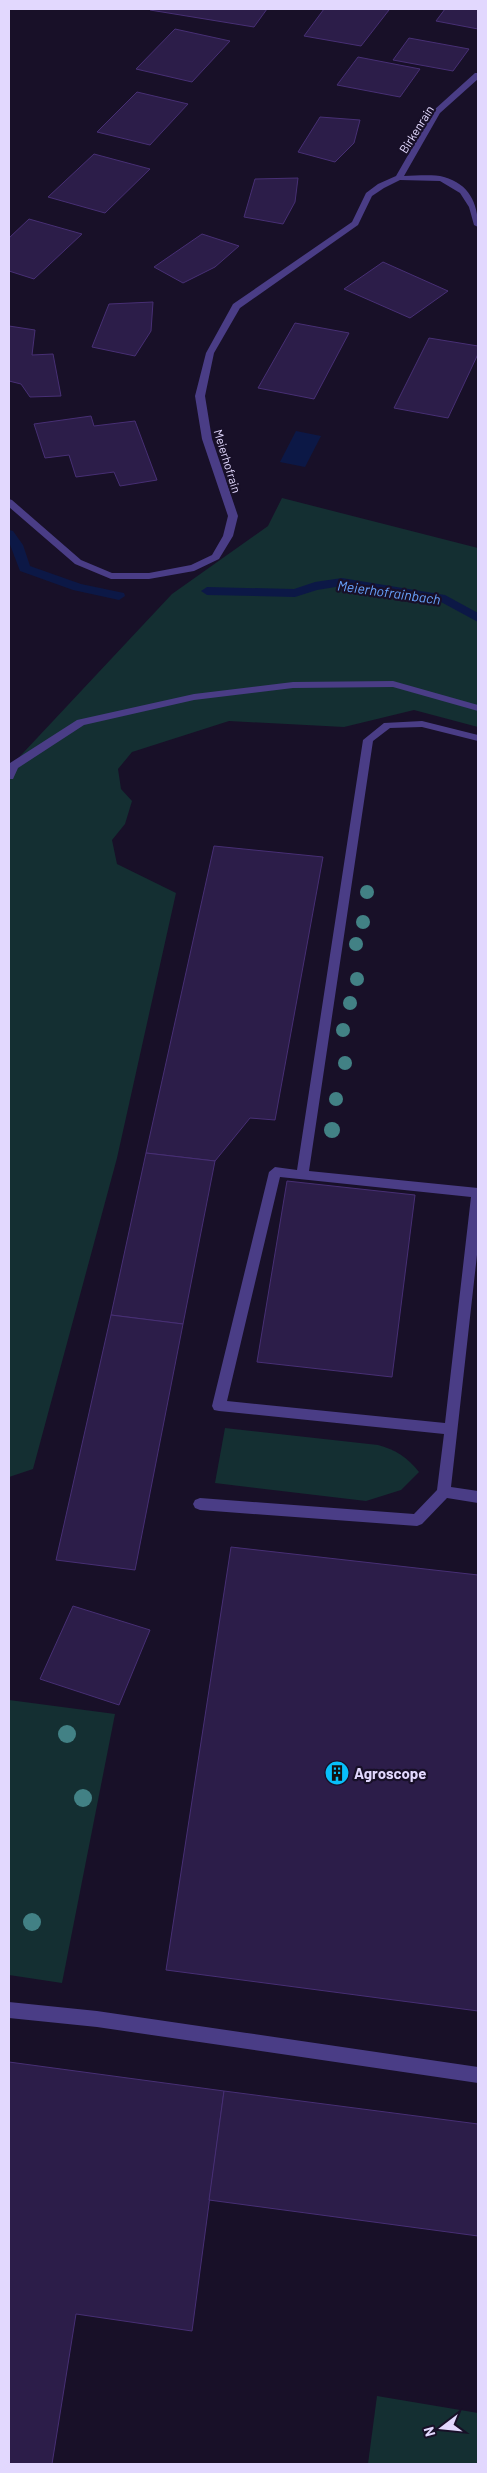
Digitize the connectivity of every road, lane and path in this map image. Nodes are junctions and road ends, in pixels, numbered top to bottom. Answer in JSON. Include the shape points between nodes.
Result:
{"nodes":[{"id":1,"x":478,"y":75,"type":"edge"},
{"id":2,"x":399,"y":178,"type":"junction"},
{"id":3,"x":478,"y":225,"type":"edge"},
{"id":4,"x":9,"y":502,"type":"edge"},
{"id":5,"x":478,"y":708,"type":"edge"},
{"id":6,"x":478,"y":738,"type":"edge"},
{"id":7,"x":9,"y":776,"type":"edge"},
{"id":8,"x":303,"y":1173,"type":"junction"},
{"id":9,"x":478,"y":1194,"type":"edge"},
{"id":10,"x":451,"y":1429,"type":"junction"},
{"id":11,"x":444,"y":1492,"type":"junction"},
{"id":12,"x":478,"y":1497,"type":"edge"},
{"id":13,"x":200,"y":1504,"type":"dead end"},
{"id":14,"x":9,"y":2010,"type":"edge"},
{"id":15,"x":478,"y":2075,"type":"edge"}],
"edges":[{"from":1,"to":2,"type":"street","name":"Birkenrain","via":[[437,112]]},
{"from":2,"to":3,"type":"street","name":"Meierhofrain","via":[[442,179],[463,191],[473,206]]},
{"from":2,"to":4,"type":"street","name":"Meierhofrain","via":[[369,196],[355,223],[236,306],[210,353],[200,396],[207,439],[233,516],[228,536],[216,557],[194,568],[149,576],[110,576],[78,562]]},
{"from":5,"to":7,"type":"street","via":[[393,684],[293,685],[194,697],[81,722],[14,766]]},
{"from":6,"to":8,"type":"street","via":[[422,724],[388,725],[368,740]]},
{"from":8,"to":9,"type":"street"},
{"from":8,"to":10,"type":"street","via":[[275,1172],[219,1406]]},
{"from":9,"to":10,"type":"street"},
{"from":10,"to":11,"type":"street"},
{"from":11,"to":12,"type":"street"},
{"from":11,"to":13,"type":"street","via":[[416,1520]]},
{"from":14,"to":15,"type":"street"}]}
